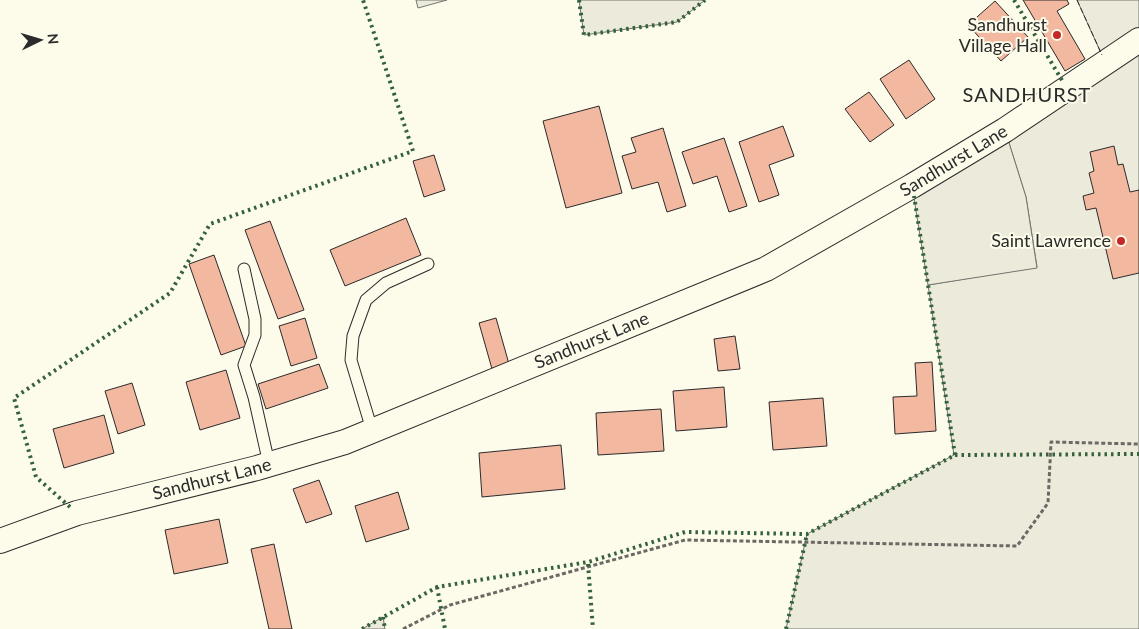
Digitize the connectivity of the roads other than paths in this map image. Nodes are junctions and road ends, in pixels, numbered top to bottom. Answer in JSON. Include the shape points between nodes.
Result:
{"nodes":[{"id":1,"x":1139,"y":40,"type":"edge"},
{"id":2,"x":428,"y":264,"type":"dead end"},
{"id":3,"x":244,"y":269,"type":"dead end"},
{"id":4,"x":372,"y":430,"type":"junction"},
{"id":5,"x":269,"y":464,"type":"junction"},
{"id":6,"x":0,"y":541,"type":"edge"}],
"edges":[{"from":1,"to":4,"type":"street","name":"Sandhurst Lane","via":[[1004,130],[766,269]]},
{"from":2,"to":4,"type":"lane","via":[[386,283],[366,300],[352,336],[351,360]]},
{"from":3,"to":5,"type":"lane","via":[[256,319],[255,334],[244,366]]},
{"from":4,"to":5,"type":"street","name":"Sandhurst Lane","via":[[345,442]]},
{"from":5,"to":6,"type":"street","name":"Sandhurst Lane","via":[[77,514]]}]}
